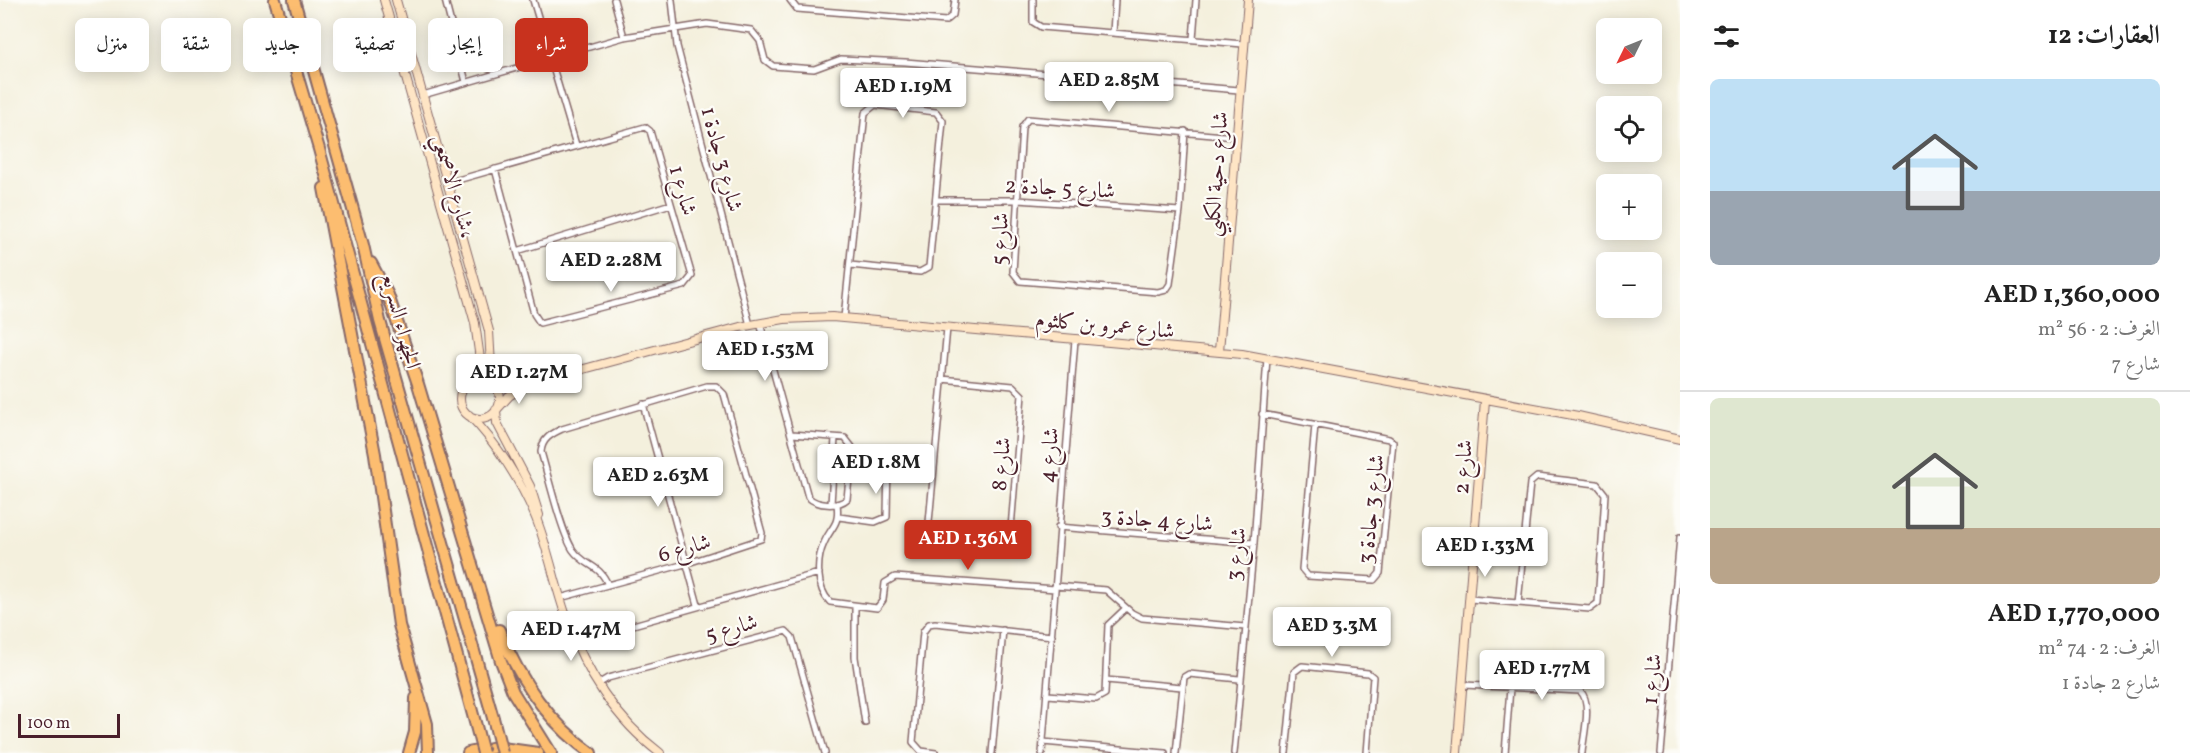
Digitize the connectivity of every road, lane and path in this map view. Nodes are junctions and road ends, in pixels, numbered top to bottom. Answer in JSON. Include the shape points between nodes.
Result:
{"nodes":[{"id":1,"x":275,"y":0,"type":"edge"},
{"id":2,"x":294,"y":0,"type":"edge"},
{"id":3,"x":384,"y":0,"type":"edge"},
{"id":4,"x":396,"y":0,"type":"edge"},
{"id":5,"x":445,"y":0,"type":"edge"},
{"id":6,"x":533,"y":0,"type":"edge"},
{"id":7,"x":614,"y":0,"type":"edge"},
{"id":8,"x":672,"y":0,"type":"edge"},
{"id":9,"x":790,"y":0,"type":"edge"},
{"id":10,"x":955,"y":0,"type":"edge"},
{"id":11,"x":1034,"y":0,"type":"edge"},
{"id":12,"x":1116,"y":0,"type":"edge"},
{"id":13,"x":1196,"y":0,"type":"edge"},
{"id":14,"x":1248,"y":0,"type":"edge"},
{"id":15,"x":538,"y":18,"type":"edge"},
{"id":16,"x":673,"y":29,"type":"junction"},
{"id":17,"x":1113,"y":33,"type":"junction"},
{"id":18,"x":624,"y":37,"type":"junction"},
{"id":19,"x":1193,"y":39,"type":"junction"},
{"id":20,"x":1243,"y":44,"type":"junction"},
{"id":21,"x":588,"y":47,"type":"edge"},
{"id":22,"x":515,"y":68,"type":"edge"},
{"id":23,"x":554,"y":72,"type":"edge"},
{"id":24,"x":466,"y":82,"type":"junction"},
{"id":25,"x":1239,"y":90,"type":"junction"},
{"id":26,"x":423,"y":96,"type":"junction"},
{"id":27,"x":1185,"y":131,"type":"junction"},
{"id":28,"x":1236,"y":137,"type":"junction"},
{"id":29,"x":576,"y":145,"type":"junction"},
{"id":30,"x":319,"y":149,"type":"junction"},
{"id":31,"x":495,"y":169,"type":"junction"},
{"id":32,"x":447,"y":183,"type":"junction"},
{"id":33,"x":937,"y":200,"type":"junction"},
{"id":34,"x":1018,"y":200,"type":"junction"},
{"id":35,"x":671,"y":204,"type":"junction"},
{"id":36,"x":1180,"y":211,"type":"junction"},
{"id":37,"x":363,"y":244,"type":"junction"},
{"id":38,"x":517,"y":251,"type":"junction"},
{"id":39,"x":850,"y":265,"type":"junction"},
{"id":40,"x":844,"y":318,"type":"junction"},
{"id":41,"x":760,"y":323,"type":"junction"},
{"id":42,"x":750,"y":325,"type":"junction"},
{"id":43,"x":947,"y":328,"type":"junction"},
{"id":44,"x":1075,"y":340,"type":"junction"},
{"id":45,"x":1219,"y":351,"type":"junction"},
{"id":46,"x":1266,"y":358,"type":"junction"},
{"id":47,"x":942,"y":379,"type":"junction"},
{"id":48,"x":470,"y":381,"type":"junction"},
{"id":49,"x":493,"y":384,"type":"junction"},
{"id":50,"x":528,"y":384,"type":"junction"},
{"id":51,"x":1485,"y":400,"type":"junction"},
{"id":52,"x":643,"y":405,"type":"junction"},
{"id":53,"x":497,"y":410,"type":"junction"},
{"id":54,"x":1263,"y":414,"type":"junction"},
{"id":55,"x":469,"y":415,"type":"junction"},
{"id":56,"x":1315,"y":425,"type":"junction"},
{"id":57,"x":792,"y":434,"type":"junction"},
{"id":58,"x":835,"y":438,"type":"junction"},
{"id":59,"x":1680,"y":439,"type":"edge"},
{"id":60,"x":851,"y":458,"type":"junction"},
{"id":61,"x":834,"y":504,"type":"junction"},
{"id":62,"x":839,"y":517,"type":"junction"},
{"id":63,"x":1058,"y":527,"type":"junction"},
{"id":64,"x":542,"y":534,"type":"junction"},
{"id":65,"x":1680,"y":537,"type":"edge"},
{"id":66,"x":1254,"y":543,"type":"junction"},
{"id":67,"x":685,"y":564,"type":"junction"},
{"id":68,"x":819,"y":573,"type":"junction"},
{"id":69,"x":480,"y":582,"type":"junction"},
{"id":70,"x":608,"y":585,"type":"junction"},
{"id":71,"x":1055,"y":588,"type":"junction"},
{"id":72,"x":560,"y":598,"type":"junction"},
{"id":73,"x":1470,"y":599,"type":"junction"},
{"id":74,"x":1518,"y":603,"type":"junction"},
{"id":75,"x":698,"y":605,"type":"junction"},
{"id":76,"x":855,"y":607,"type":"junction"},
{"id":77,"x":1126,"y":608,"type":"junction"},
{"id":78,"x":1245,"y":627,"type":"junction"},
{"id":79,"x":1003,"y":630,"type":"junction"},
{"id":80,"x":1052,"y":636,"type":"junction"},
{"id":81,"x":576,"y":641,"type":"junction"},
{"id":82,"x":1239,"y":679,"type":"junction"},
{"id":83,"x":413,"y":680,"type":"junction"},
{"id":84,"x":1107,"y":680,"type":"junction"},
{"id":85,"x":598,"y":684,"type":"junction"},
{"id":86,"x":1464,"y":686,"type":"junction"},
{"id":87,"x":1182,"y":687,"type":"junction"},
{"id":88,"x":1510,"y":688,"type":"junction"},
{"id":89,"x":1048,"y":695,"type":"junction"},
{"id":90,"x":865,"y":723,"type":"dead end"},
{"id":91,"x":1043,"y":742,"type":"junction"},
{"id":92,"x":409,"y":753,"type":"edge"},
{"id":93,"x":428,"y":753,"type":"edge"},
{"id":94,"x":468,"y":753,"type":"edge"},
{"id":95,"x":483,"y":753,"type":"edge"},
{"id":96,"x":502,"y":753,"type":"edge"},
{"id":97,"x":538,"y":753,"type":"edge"},
{"id":98,"x":551,"y":753,"type":"edge"},
{"id":99,"x":591,"y":753,"type":"edge"},
{"id":100,"x":660,"y":753,"type":"edge"},
{"id":101,"x":825,"y":753,"type":"edge"},
{"id":102,"x":936,"y":753,"type":"edge"},
{"id":103,"x":992,"y":753,"type":"edge"},
{"id":104,"x":1042,"y":753,"type":"edge"},
{"id":105,"x":1165,"y":753,"type":"edge"},
{"id":106,"x":1176,"y":753,"type":"edge"},
{"id":107,"x":1234,"y":753,"type":"edge"},
{"id":108,"x":1286,"y":753,"type":"edge"},
{"id":109,"x":1367,"y":753,"type":"edge"},
{"id":110,"x":1457,"y":753,"type":"edge"},
{"id":111,"x":1505,"y":753,"type":"edge"},
{"id":112,"x":1582,"y":753,"type":"edge"},
{"id":113,"x":1661,"y":753,"type":"edge"}],
"edges":[{"from":1,"to":30,"type":"highway","name":"الجهراء السريع"},
{"from":2,"to":37,"type":"highway","name":"الجهراء السريع"},
{"from":3,"to":48,"type":"street","name":"شارع الاصمعي،","via":[[475,323],[480,359]]},
{"from":4,"to":26,"type":"street","name":"شارع الاصمعي،"},
{"from":5,"to":24,"type":"street"},
{"from":6,"to":15,"type":"street"},
{"from":7,"to":18,"type":"street"},
{"from":8,"to":16,"type":"street","name":"شارع 3 جادة 1"},
{"from":9,"to":10,"type":"street","via":[[797,9],[946,21],[953,15]]},
{"from":11,"to":17,"type":"street","via":[[1032,17],[1038,26]]},
{"from":12,"to":17,"type":"street"},
{"from":13,"to":19,"type":"street"},
{"from":14,"to":20,"type":"street","name":"شارع دحية الكلبي"},
{"from":16,"to":18,"type":"street"},
{"from":16,"to":25,"type":"street","via":[[707,24],[751,30],[760,41],[765,60],[773,66],[814,69],[841,59],[905,62]]},
{"from":16,"to":42,"type":"street","name":"شارع 3 جادة 1"},
{"from":17,"to":19,"type":"street"},
{"from":18,"to":21,"type":"street"},
{"from":19,"to":20,"type":"street"},
{"from":20,"to":25,"type":"street","name":"شارع دحية الكلبي"},
{"from":22,"to":24,"type":"street"},
{"from":23,"to":29,"type":"street"},
{"from":24,"to":26,"type":"street"},
{"from":25,"to":28,"type":"street","name":"شارع دحية الكلبي"},
{"from":26,"to":32,"type":"street","name":"شارع الاصمعي،"},
{"from":27,"to":28,"type":"street","name":"شارع 5"},
{"from":27,"to":34,"type":"street","name":"شارع 5","via":[[1028,119],[1022,127]]},
{"from":27,"to":36,"type":"street","name":"شارع 5"},
{"from":28,"to":45,"type":"street","name":"شارع دحية الكلبي"},
{"from":29,"to":31,"type":"street","name":"شارع 1"},
{"from":29,"to":35,"type":"street","name":"شارع 1","via":[[647,129]]},
{"from":30,"to":83,"type":"highway","via":[[331,231],[375,454],[399,625]]},
{"from":30,"to":95,"type":"highway","name":"الجهراء السريع","bridge":true},
{"from":31,"to":32,"type":"street","name":"شارع 1"},
{"from":31,"to":38,"type":"street","name":"شارع 1"},
{"from":32,"to":49,"type":"street","name":"شارع الاصمعي،","via":[[489,331]]},
{"from":33,"to":34,"type":"street","name":"شارع 5 جادة 2"},
{"from":33,"to":39,"type":"street","via":[[927,270]]},
{"from":33,"to":39,"type":"street","via":[[943,121],[940,116],[934,111],[870,106],[865,113]]},
{"from":34,"to":36,"type":"street","name":"شارع 5 جادة 2"},
{"from":34,"to":36,"type":"street","name":"شارع 5","via":[[1015,278],[1158,292],[1170,284]]},
{"from":35,"to":38,"type":"street"},
{"from":35,"to":38,"type":"street","name":"شارع 1","via":[[692,276],[684,286],[540,323]]},
{"from":37,"to":69,"type":"highway","via":[[388,295]]},
{"from":37,"to":96,"type":"highway","name":"الجهراء السريع","bridge":true,"via":[[380,321]]},
{"from":39,"to":40,"type":"street"},
{"from":40,"to":41,"type":"street","name":"شارع عمرو بن كلثوم","via":[[784,318]]},
{"from":40,"to":43,"type":"street","name":"شارع عمرو بن كلثوم"},
{"from":41,"to":42,"type":"street","name":"شارع عمرو بن كلثوم"},
{"from":41,"to":57,"type":"street"},
{"from":42,"to":50,"type":"street","name":"شارع عمرو بن كلثوم"},
{"from":43,"to":44,"type":"street","name":"شارع عمرو بن كلثوم"},
{"from":43,"to":47,"type":"street","name":"شارع 8"},
{"from":44,"to":45,"type":"street","name":"شارع عمرو بن كلثوم"},
{"from":44,"to":63,"type":"street","name":"شارع 4"},
{"from":45,"to":46,"type":"street","name":"شارع عمرو بن كلثوم"},
{"from":46,"to":51,"type":"street","name":"شارع عمرو بن كلثوم"},
{"from":46,"to":54,"type":"street","name":"شارع 3"},
{"from":47,"to":47,"type":"street","name":"شارع 8","via":[[930,528],[935,532],[1004,536],[1011,528],[1022,395],[1013,386]]},
{"from":48,"to":49,"type":"street","via":[[485,379]]},
{"from":48,"to":55,"type":"street","via":[[460,398]]},
{"from":49,"to":50,"type":"street","name":"شارع عمرو بن كلثوم"},
{"from":49,"to":53,"type":"street","via":[[500,396]]},
{"from":50,"to":53,"type":"street","name":"شارع عمرو بن كلثوم","via":[[509,396]]},
{"from":51,"to":59,"type":"street","name":"شارع عمرو بن كلثوم"},
{"from":51,"to":73,"type":"street","name":"شارع 2"},
{"from":52,"to":67,"type":"street"},
{"from":52,"to":67,"type":"street","name":"شارع 6","via":[[707,386],[722,391],[762,533],[756,543]]},
{"from":52,"to":70,"type":"street","name":"شارع 6","via":[[562,429],[542,444],[541,452],[569,543],[581,558],[603,572]]},
{"from":53,"to":55,"type":"street","via":[[486,417]]},
{"from":53,"to":64,"type":"street","via":[[497,423],[530,486]]},
{"from":54,"to":56,"type":"street","name":"شارع 3 جادة 3"},
{"from":54,"to":66,"type":"street","name":"شارع 3"},
{"from":55,"to":64,"type":"street","via":[[528,501]]},
{"from":56,"to":56,"type":"street","name":"شارع 3 جادة 3","via":[[1389,439],[1394,444],[1380,573],[1374,580],[1308,576],[1302,570]]},
{"from":57,"to":58,"type":"street"},
{"from":57,"to":61,"type":"street","via":[[808,497],[816,503]]},
{"from":58,"to":60,"type":"street","via":[[850,442]]},
{"from":58,"to":61,"type":"street"},
{"from":60,"to":61,"type":"street","via":[[848,499]]},
{"from":60,"to":62,"type":"street","via":[[888,458],[887,517],[875,522]]},
{"from":61,"to":62,"type":"street"},
{"from":62,"to":68,"type":"street","via":[[823,545]]},
{"from":63,"to":66,"type":"street","name":"شارع 4 جادة 3"},
{"from":63,"to":71,"type":"street","name":"شارع 4"},
{"from":64,"to":72,"type":"street"},
{"from":65,"to":113,"type":"street","name":"شارع 1"},
{"from":66,"to":78,"type":"street","name":"شارع 3"},
{"from":67,"to":70,"type":"street","name":"شارع 6"},
{"from":67,"to":75,"type":"street"},
{"from":68,"to":75,"type":"street"},
{"from":68,"to":76,"type":"street","via":[[820,586],[830,602]]},
{"from":69,"to":98,"type":"highway","via":[[513,692]]},
{"from":69,"to":99,"type":"highway","via":[[523,680],[552,718]]},
{"from":70,"to":72,"type":"street","name":"شارع 6"},
{"from":71,"to":76,"type":"street","via":[[895,577],[885,583],[883,600],[877,608]]},
{"from":71,"to":77,"type":"street","via":[[1106,590]]},
{"from":71,"to":80,"type":"street","name":"شارع 4"},
{"from":72,"to":81,"type":"street"},
{"from":73,"to":74,"type":"street"},
{"from":73,"to":86,"type":"street","name":"شارع 2"},
{"from":74,"to":74,"type":"street","via":[[1590,609],[1596,605],[1605,494],[1601,486],[1537,477],[1530,483]]},
{"from":75,"to":81,"type":"street"},
{"from":76,"to":90,"type":"street","via":[[855,657]]},
{"from":77,"to":78,"type":"street","via":[[1142,618]]},
{"from":77,"to":84,"type":"street","via":[[1108,625]]},
{"from":78,"to":82,"type":"street","name":"شارع 3"},
{"from":79,"to":80,"type":"street"},
{"from":79,"to":102,"type":"street","via":[[935,623],[924,628],[914,742],[921,751]]},
{"from":79,"to":103,"type":"street"},
{"from":80,"to":89,"type":"street","name":"شارع 4"},
{"from":81,"to":85,"type":"street"},
{"from":82,"to":87,"type":"street","via":[[1189,674]]},
{"from":82,"to":107,"type":"street","name":"شارع 3"},
{"from":83,"to":92,"type":"highway","via":[[416,719]]},
{"from":83,"to":93,"type":"highway","via":[[427,723]]},
{"from":84,"to":87,"type":"street"},
{"from":84,"to":89,"type":"street","via":[[1105,694],[1100,698]]},
{"from":85,"to":100,"type":"street","via":[[633,729]]},
{"from":85,"to":101,"type":"street","name":"شارع 5","via":[[608,678],[786,631],[792,637]]},
{"from":86,"to":88,"type":"street"},
{"from":86,"to":110,"type":"street","name":"شارع 2"},
{"from":87,"to":106,"type":"street"},
{"from":88,"to":111,"type":"street"},
{"from":88,"to":112,"type":"street","via":[[1583,694],[1586,706]]},
{"from":89,"to":91,"type":"street","name":"شارع 4"},
{"from":91,"to":104,"type":"street","name":"شارع 4"},
{"from":91,"to":105,"type":"street"},
{"from":94,"to":97,"type":"highway","via":[[510,747]]},
{"from":108,"to":109,"type":"street","via":[[1294,672],[1302,666],[1368,673],[1373,677]]}]}
